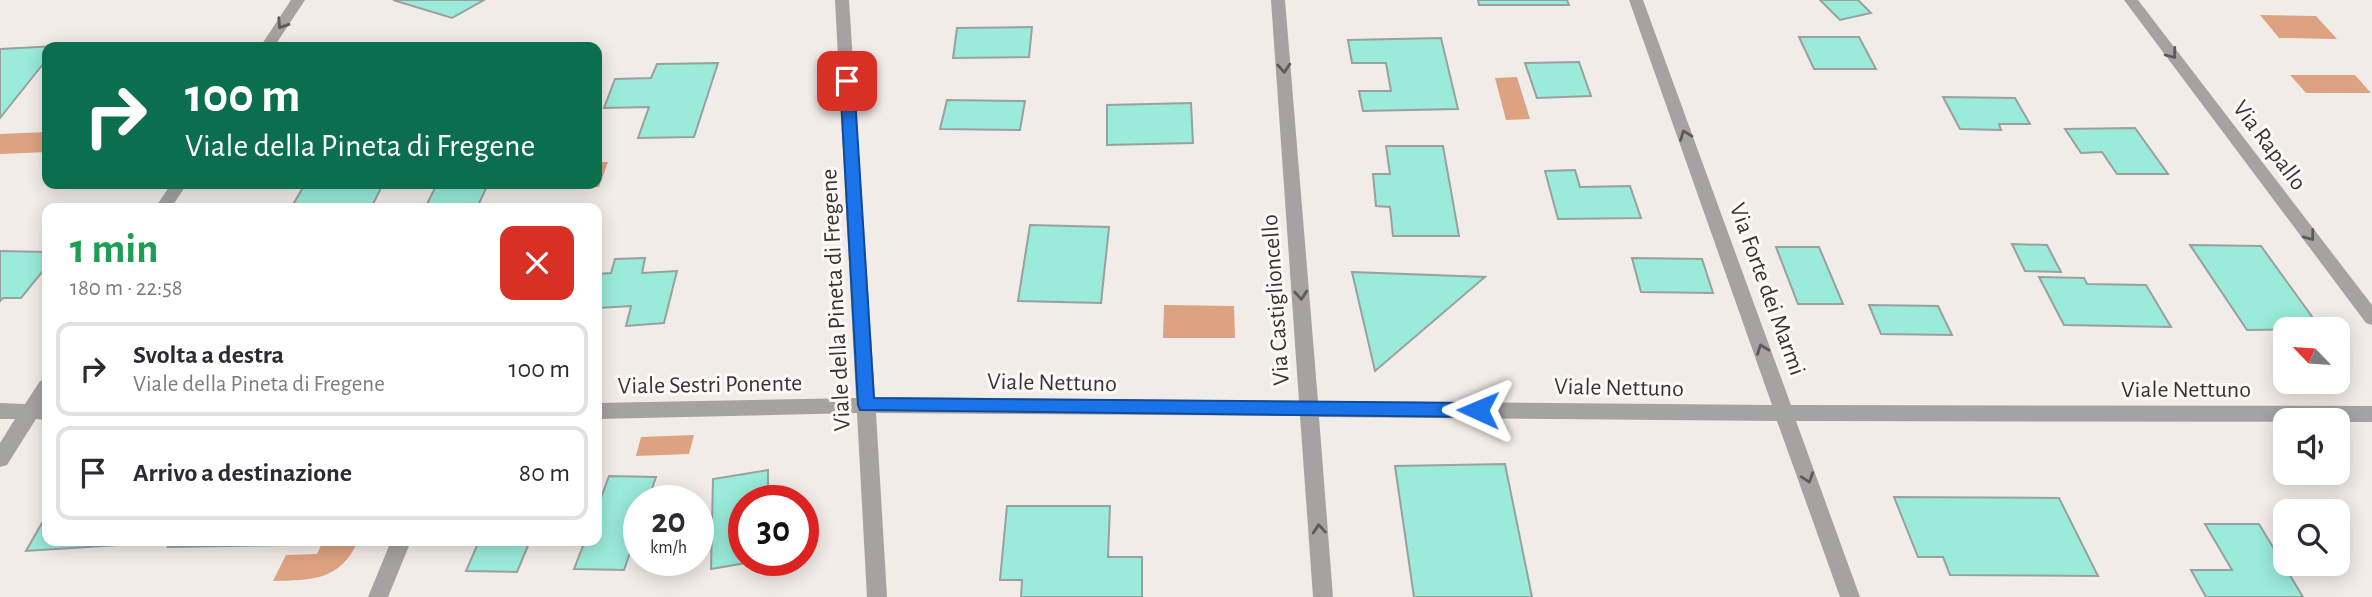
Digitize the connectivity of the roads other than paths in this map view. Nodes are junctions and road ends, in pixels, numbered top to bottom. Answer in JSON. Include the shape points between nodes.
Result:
{"nodes":[{"id":1,"x":298,"y":0,"type":"edge"},
{"id":2,"x":842,"y":0,"type":"edge"},
{"id":3,"x":1279,"y":0,"type":"edge"},
{"id":4,"x":1636,"y":0,"type":"edge"},
{"id":5,"x":2131,"y":0,"type":"edge"},
{"id":6,"x":270,"y":42,"type":"edge"},
{"id":7,"x":2372,"y":318,"type":"edge"},
{"id":8,"x":866,"y":405,"type":"junction"},
{"id":9,"x":1310,"y":409,"type":"junction"},
{"id":10,"x":0,"y":411,"type":"edge"},
{"id":11,"x":602,"y":411,"type":"edge"},
{"id":12,"x":39,"y":412,"type":"edge"},
{"id":13,"x":1785,"y":413,"type":"junction"},
{"id":14,"x":2372,"y":414,"type":"edge"},
{"id":15,"x":0,"y":458,"type":"edge"},
{"id":16,"x":399,"y":546,"type":"edge"},
{"id":17,"x":378,"y":597,"type":"edge"},
{"id":18,"x":877,"y":597,"type":"edge"},
{"id":19,"x":1324,"y":597,"type":"edge"},
{"id":20,"x":1850,"y":597,"type":"edge"}],
"edges":[{"from":1,"to":6,"type":"street","one_way":true},
{"from":2,"to":8,"type":"street","name":"Viale della Pineta di Fregene"},
{"from":3,"to":9,"type":"street","name":"Via Castiglioncello","one_way":true},
{"from":13,"to":4,"type":"street","name":"Via Forte dei Marmi","one_way":true},
{"from":5,"to":7,"type":"street","name":"Via Rapallo","one_way":true},
{"from":8,"to":9,"type":"street","name":"Viale Nettuno"},
{"from":8,"to":11,"type":"street","name":"Viale Sestri Ponente"},
{"from":8,"to":18,"type":"street","name":"Viale della Pineta di Fregene"},
{"from":9,"to":13,"type":"street","name":"Viale Nettuno"},
{"from":19,"to":9,"type":"street","name":"Via Castiglioncello","one_way":true},
{"from":10,"to":12,"type":"street"},
{"from":12,"to":15,"type":"street"},
{"from":13,"to":14,"type":"street","name":"Viale Nettuno"},
{"from":13,"to":20,"type":"street","name":"Via Forte dei Marmi","one_way":true},
{"from":16,"to":17,"type":"street"}]}
